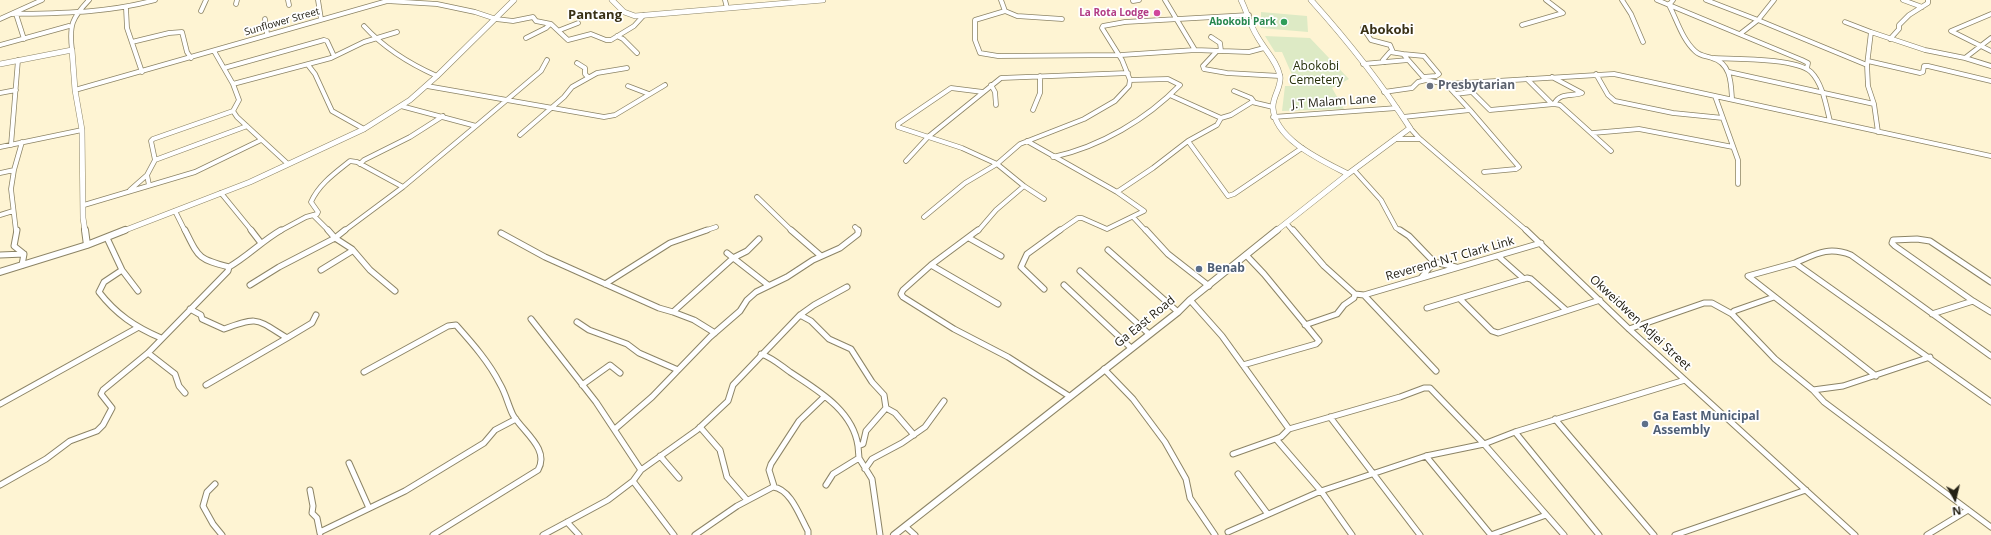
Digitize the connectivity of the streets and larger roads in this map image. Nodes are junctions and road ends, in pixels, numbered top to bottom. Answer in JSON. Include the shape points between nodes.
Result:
{"nodes":[{"id":1,"x":42,"y":0,"type":"edge"},
{"id":2,"x":89,"y":0,"type":"edge"},
{"id":3,"x":155,"y":0,"type":"edge"},
{"id":4,"x":206,"y":0,"type":"edge"},
{"id":5,"x":237,"y":0,"type":"edge"},
{"id":6,"x":288,"y":0,"type":"edge"},
{"id":7,"x":318,"y":0,"type":"edge"},
{"id":8,"x":387,"y":0,"type":"edge"},
{"id":9,"x":399,"y":0,"type":"edge"},
{"id":10,"x":514,"y":0,"type":"edge"},
{"id":11,"x":612,"y":0,"type":"edge"},
{"id":12,"x":725,"y":0,"type":"edge"},
{"id":13,"x":823,"y":0,"type":"edge"},
{"id":14,"x":1001,"y":0,"type":"edge"},
{"id":15,"x":1139,"y":0,"type":"edge"},
{"id":16,"x":1165,"y":0,"type":"edge"},
{"id":17,"x":1242,"y":0,"type":"edge"},
{"id":18,"x":1311,"y":0,"type":"edge"},
{"id":19,"x":1546,"y":0,"type":"edge"},
{"id":20,"x":1622,"y":0,"type":"edge"},
{"id":21,"x":1657,"y":0,"type":"edge"},
{"id":22,"x":1673,"y":0,"type":"edge"},
{"id":23,"x":1706,"y":0,"type":"edge"},
{"id":24,"x":1774,"y":0,"type":"edge"},
{"id":25,"x":1903,"y":0,"type":"edge"},
{"id":26,"x":1928,"y":0,"type":"edge"},
{"id":27,"x":149,"y":1,"type":"edge"},
{"id":28,"x":799,"y":1,"type":"edge"},
{"id":29,"x":1133,"y":1,"type":"edge"},
{"id":30,"x":236,"y":4,"type":"dead end"},
{"id":31,"x":289,"y":5,"type":"dead end"},
{"id":32,"x":1669,"y":5,"type":"junction"},
{"id":33,"x":1922,"y":7,"type":"junction"},
{"id":34,"x":126,"y":8,"type":"junction"},
{"id":35,"x":726,"y":8,"type":"junction"},
{"id":36,"x":201,"y":11,"type":"dead end"},
{"id":37,"x":1005,"y":11,"type":"junction"},
{"id":38,"x":76,"y":13,"type":"junction"},
{"id":39,"x":12,"y":14,"type":"junction"},
{"id":40,"x":16,"y":14,"type":"junction"},
{"id":41,"x":1249,"y":14,"type":"junction"},
{"id":42,"x":1991,"y":14,"type":"edge"},
{"id":43,"x":644,"y":15,"type":"junction"},
{"id":44,"x":0,"y":19,"type":"edge"},
{"id":45,"x":265,"y":19,"type":"dead end"},
{"id":46,"x":321,"y":19,"type":"junction"},
{"id":47,"x":496,"y":19,"type":"junction"},
{"id":48,"x":1062,"y":19,"type":"dead end"},
{"id":49,"x":1176,"y":19,"type":"junction"},
{"id":50,"x":1758,"y":20,"type":"junction"},
{"id":51,"x":1846,"y":22,"type":"dead end"},
{"id":52,"x":578,"y":23,"type":"dead end"},
{"id":53,"x":550,"y":24,"type":"junction"},
{"id":54,"x":1522,"y":25,"type":"dead end"},
{"id":55,"x":70,"y":26,"type":"junction"},
{"id":56,"x":364,"y":26,"type":"dead end"},
{"id":57,"x":1363,"y":28,"type":"dead end"},
{"id":58,"x":560,"y":30,"type":"junction"},
{"id":59,"x":397,"y":32,"type":"dead end"},
{"id":60,"x":1871,"y":32,"type":"junction"},
{"id":61,"x":268,"y":34,"type":"junction"},
{"id":62,"x":1740,"y":34,"type":"junction"},
{"id":63,"x":617,"y":36,"type":"junction"},
{"id":64,"x":1211,"y":37,"type":"dead end"},
{"id":65,"x":526,"y":38,"type":"dead end"},
{"id":66,"x":1991,"y":38,"type":"edge"},
{"id":67,"x":24,"y":39,"type":"junction"},
{"id":68,"x":376,"y":39,"type":"junction"},
{"id":69,"x":1890,"y":39,"type":"junction"},
{"id":70,"x":132,"y":42,"type":"junction"},
{"id":71,"x":1643,"y":42,"type":"dead end"},
{"id":72,"x":0,"y":45,"type":"edge"},
{"id":73,"x":1980,"y":46,"type":"junction"},
{"id":74,"x":1264,"y":48,"type":"junction"},
{"id":75,"x":72,"y":50,"type":"junction"},
{"id":76,"x":1195,"y":50,"type":"junction"},
{"id":77,"x":214,"y":51,"type":"junction"},
{"id":78,"x":1219,"y":51,"type":"junction"},
{"id":79,"x":1991,"y":51,"type":"edge"},
{"id":80,"x":1393,"y":52,"type":"junction"},
{"id":81,"x":637,"y":53,"type":"dead end"},
{"id":82,"x":1403,"y":54,"type":"junction"},
{"id":83,"x":1121,"y":55,"type":"junction"},
{"id":84,"x":334,"y":56,"type":"junction"},
{"id":85,"x":190,"y":58,"type":"junction"},
{"id":86,"x":1714,"y":58,"type":"junction"},
{"id":87,"x":1965,"y":58,"type":"junction"},
{"id":88,"x":18,"y":60,"type":"junction"},
{"id":89,"x":547,"y":60,"type":"dead end"},
{"id":90,"x":1408,"y":60,"type":"junction"},
{"id":91,"x":1868,"y":61,"type":"junction"},
{"id":92,"x":1385,"y":62,"type":"junction"},
{"id":93,"x":577,"y":63,"type":"dead end"},
{"id":94,"x":0,"y":64,"type":"edge"},
{"id":95,"x":1363,"y":64,"type":"junction"},
{"id":96,"x":308,"y":65,"type":"junction"},
{"id":97,"x":1867,"y":65,"type":"junction"},
{"id":98,"x":1991,"y":66,"type":"edge"},
{"id":99,"x":224,"y":68,"type":"junction"},
{"id":100,"x":627,"y":68,"type":"dead end"},
{"id":101,"x":1807,"y":68,"type":"junction"},
{"id":102,"x":142,"y":72,"type":"junction"},
{"id":103,"x":1729,"y":72,"type":"junction"},
{"id":104,"x":1128,"y":73,"type":"junction"},
{"id":105,"x":1596,"y":74,"type":"junction"},
{"id":106,"x":438,"y":76,"type":"junction"},
{"id":107,"x":1040,"y":76,"type":"junction"},
{"id":108,"x":1280,"y":76,"type":"junction"},
{"id":109,"x":588,"y":77,"type":"junction"},
{"id":110,"x":1551,"y":77,"type":"junction"},
{"id":111,"x":1424,"y":79,"type":"junction"},
{"id":112,"x":1527,"y":79,"type":"junction"},
{"id":113,"x":1130,"y":80,"type":"junction"},
{"id":114,"x":1991,"y":81,"type":"edge"},
{"id":115,"x":1463,"y":83,"type":"junction"},
{"id":116,"x":233,"y":84,"type":"junction"},
{"id":117,"x":664,"y":84,"type":"dead end"},
{"id":118,"x":1446,"y":84,"type":"junction"},
{"id":119,"x":990,"y":85,"type":"junction"},
{"id":120,"x":427,"y":86,"type":"junction"},
{"id":121,"x":628,"y":86,"type":"dead end"},
{"id":122,"x":16,"y":90,"type":"junction"},
{"id":123,"x":75,"y":90,"type":"junction"},
{"id":124,"x":982,"y":92,"type":"junction"},
{"id":125,"x":1234,"y":92,"type":"dead end"},
{"id":126,"x":1384,"y":92,"type":"junction"},
{"id":127,"x":1472,"y":92,"type":"junction"},
{"id":128,"x":0,"y":93,"type":"edge"},
{"id":129,"x":1822,"y":93,"type":"junction"},
{"id":130,"x":649,"y":94,"type":"junction"},
{"id":131,"x":1455,"y":94,"type":"junction"},
{"id":132,"x":1172,"y":96,"type":"junction"},
{"id":133,"x":1715,"y":96,"type":"junction"},
{"id":134,"x":1732,"y":99,"type":"junction"},
{"id":135,"x":505,"y":100,"type":"junction"},
{"id":136,"x":1254,"y":102,"type":"junction"},
{"id":137,"x":1553,"y":104,"type":"junction"},
{"id":138,"x":1874,"y":104,"type":"junction"},
{"id":139,"x":401,"y":106,"type":"junction"},
{"id":140,"x":996,"y":106,"type":"dead end"},
{"id":141,"x":551,"y":107,"type":"junction"},
{"id":142,"x":1273,"y":108,"type":"junction"},
{"id":143,"x":1397,"y":108,"type":"junction"},
{"id":144,"x":1033,"y":110,"type":"dead end"},
{"id":145,"x":1470,"y":110,"type":"junction"},
{"id":146,"x":233,"y":111,"type":"junction"},
{"id":147,"x":443,"y":116,"type":"junction"},
{"id":148,"x":1274,"y":117,"type":"junction"},
{"id":149,"x":1403,"y":117,"type":"junction"},
{"id":150,"x":1221,"y":118,"type":"junction"},
{"id":151,"x":1723,"y":118,"type":"junction"},
{"id":152,"x":1830,"y":121,"type":"junction"},
{"id":153,"x":247,"y":126,"type":"junction"},
{"id":154,"x":476,"y":126,"type":"junction"},
{"id":155,"x":1410,"y":128,"type":"junction"},
{"id":156,"x":364,"y":129,"type":"junction"},
{"id":157,"x":82,"y":130,"type":"junction"},
{"id":158,"x":1878,"y":132,"type":"junction"},
{"id":159,"x":1593,"y":133,"type":"junction"},
{"id":160,"x":520,"y":135,"type":"dead end"},
{"id":161,"x":928,"y":137,"type":"junction"},
{"id":162,"x":1395,"y":139,"type":"junction"},
{"id":163,"x":1421,"y":139,"type":"junction"},
{"id":164,"x":261,"y":140,"type":"junction"},
{"id":165,"x":1027,"y":141,"type":"junction"},
{"id":166,"x":1188,"y":141,"type":"junction"},
{"id":167,"x":22,"y":142,"type":"junction"},
{"id":168,"x":11,"y":145,"type":"junction"},
{"id":169,"x":0,"y":147,"type":"edge"},
{"id":170,"x":1733,"y":147,"type":"junction"},
{"id":171,"x":1302,"y":148,"type":"junction"},
{"id":172,"x":1611,"y":151,"type":"dead end"},
{"id":173,"x":1991,"y":156,"type":"edge"},
{"id":174,"x":1053,"y":157,"type":"junction"},
{"id":175,"x":155,"y":160,"type":"junction"},
{"id":176,"x":906,"y":161,"type":"dead end"},
{"id":177,"x":288,"y":164,"type":"junction"},
{"id":178,"x":360,"y":164,"type":"junction"},
{"id":179,"x":997,"y":164,"type":"junction"},
{"id":180,"x":14,"y":170,"type":"junction"},
{"id":181,"x":1354,"y":170,"type":"junction"},
{"id":182,"x":1484,"y":172,"type":"dead end"},
{"id":183,"x":0,"y":173,"type":"edge"},
{"id":184,"x":1348,"y":174,"type":"junction"},
{"id":185,"x":148,"y":175,"type":"junction"},
{"id":186,"x":1738,"y":184,"type":"dead end"},
{"id":187,"x":149,"y":185,"type":"junction"},
{"id":188,"x":1024,"y":186,"type":"junction"},
{"id":189,"x":403,"y":187,"type":"junction"},
{"id":190,"x":129,"y":191,"type":"junction"},
{"id":191,"x":1117,"y":192,"type":"junction"},
{"id":192,"x":221,"y":193,"type":"junction"},
{"id":193,"x":757,"y":197,"type":"dead end"},
{"id":194,"x":1044,"y":199,"type":"dead end"},
{"id":195,"x":84,"y":205,"type":"junction"},
{"id":196,"x":13,"y":211,"type":"junction"},
{"id":197,"x":175,"y":212,"type":"junction"},
{"id":198,"x":0,"y":215,"type":"edge"},
{"id":199,"x":314,"y":216,"type":"junction"},
{"id":200,"x":924,"y":217,"type":"dead end"},
{"id":201,"x":1133,"y":217,"type":"junction"},
{"id":202,"x":1286,"y":224,"type":"junction"},
{"id":203,"x":855,"y":226,"type":"dead end"},
{"id":204,"x":716,"y":227,"type":"dead end"},
{"id":205,"x":501,"y":233,"type":"dead end"},
{"id":206,"x":107,"y":238,"type":"junction"},
{"id":207,"x":335,"y":238,"type":"junction"},
{"id":208,"x":969,"y":238,"type":"junction"},
{"id":209,"x":759,"y":239,"type":"dead end"},
{"id":210,"x":261,"y":243,"type":"junction"},
{"id":211,"x":1541,"y":243,"type":"junction"},
{"id":212,"x":87,"y":245,"type":"junction"},
{"id":213,"x":1108,"y":250,"type":"dead end"},
{"id":214,"x":352,"y":251,"type":"junction"},
{"id":215,"x":727,"y":253,"type":"dead end"},
{"id":216,"x":24,"y":254,"type":"junction"},
{"id":217,"x":0,"y":255,"type":"edge"},
{"id":218,"x":1246,"y":255,"type":"junction"},
{"id":219,"x":821,"y":256,"type":"junction"},
{"id":220,"x":1001,"y":256,"type":"dead end"},
{"id":221,"x":1498,"y":256,"type":"junction"},
{"id":222,"x":733,"y":258,"type":"junction"},
{"id":223,"x":1434,"y":262,"type":"junction"},
{"id":224,"x":1795,"y":263,"type":"junction"},
{"id":225,"x":22,"y":265,"type":"junction"},
{"id":226,"x":931,"y":265,"type":"junction"},
{"id":227,"x":229,"y":267,"type":"junction"},
{"id":228,"x":1458,"y":267,"type":"junction"},
{"id":229,"x":122,"y":270,"type":"junction"},
{"id":230,"x":321,"y":270,"type":"dead end"},
{"id":231,"x":1080,"y":271,"type":"dead end"},
{"id":232,"x":0,"y":272,"type":"edge"},
{"id":233,"x":1421,"y":278,"type":"junction"},
{"id":234,"x":1524,"y":279,"type":"junction"},
{"id":235,"x":1991,"y":282,"type":"edge"},
{"id":236,"x":605,"y":284,"type":"junction"},
{"id":237,"x":768,"y":284,"type":"junction"},
{"id":238,"x":250,"y":285,"type":"dead end"},
{"id":239,"x":1064,"y":285,"type":"dead end"},
{"id":240,"x":1209,"y":286,"type":"junction"},
{"id":241,"x":847,"y":287,"type":"dead end"},
{"id":242,"x":1044,"y":289,"type":"dead end"},
{"id":243,"x":138,"y":291,"type":"dead end"},
{"id":244,"x":395,"y":291,"type":"dead end"},
{"id":245,"x":1355,"y":294,"type":"junction"},
{"id":246,"x":1364,"y":295,"type":"junction"},
{"id":247,"x":1774,"y":297,"type":"junction"},
{"id":248,"x":1460,"y":299,"type":"junction"},
{"id":249,"x":1190,"y":300,"type":"junction"},
{"id":250,"x":1600,"y":300,"type":"junction"},
{"id":251,"x":1973,"y":301,"type":"junction"},
{"id":252,"x":998,"y":304,"type":"dead end"},
{"id":253,"x":1426,"y":308,"type":"dead end"},
{"id":254,"x":190,"y":309,"type":"junction"},
{"id":255,"x":1566,"y":310,"type":"junction"},
{"id":256,"x":673,"y":312,"type":"junction"},
{"id":257,"x":1178,"y":312,"type":"junction"},
{"id":258,"x":1991,"y":312,"type":"edge"},
{"id":259,"x":1732,"y":314,"type":"junction"},
{"id":260,"x":1932,"y":314,"type":"junction"},
{"id":261,"x":316,"y":315,"type":"dead end"},
{"id":262,"x":800,"y":315,"type":"junction"},
{"id":263,"x":531,"y":319,"type":"dead end"},
{"id":264,"x":577,"y":322,"type":"dead end"},
{"id":265,"x":1306,"y":326,"type":"junction"},
{"id":266,"x":137,"y":328,"type":"junction"},
{"id":267,"x":1630,"y":329,"type":"junction"},
{"id":268,"x":715,"y":333,"type":"junction"},
{"id":269,"x":1148,"y":334,"type":"junction"},
{"id":270,"x":161,"y":338,"type":"junction"},
{"id":271,"x":287,"y":338,"type":"junction"},
{"id":272,"x":1130,"y":348,"type":"junction"},
{"id":273,"x":148,"y":353,"type":"junction"},
{"id":274,"x":761,"y":354,"type":"junction"},
{"id":275,"x":1991,"y":356,"type":"edge"},
{"id":276,"x":1930,"y":357,"type":"junction"},
{"id":277,"x":1243,"y":365,"type":"junction"},
{"id":278,"x":1104,"y":369,"type":"junction"},
{"id":279,"x":678,"y":370,"type":"junction"},
{"id":280,"x":1436,"y":371,"type":"dead end"},
{"id":281,"x":364,"y":372,"type":"dead end"},
{"id":282,"x":620,"y":373,"type":"dead end"},
{"id":283,"x":1876,"y":376,"type":"junction"},
{"id":284,"x":1686,"y":380,"type":"junction"},
{"id":285,"x":206,"y":385,"type":"dead end"},
{"id":286,"x":582,"y":385,"type":"junction"},
{"id":287,"x":1813,"y":390,"type":"junction"},
{"id":288,"x":185,"y":393,"type":"dead end"},
{"id":289,"x":1069,"y":396,"type":"junction"},
{"id":290,"x":824,"y":397,"type":"junction"},
{"id":291,"x":1990,"y":399,"type":"edge"},
{"id":292,"x":944,"y":401,"type":"dead end"},
{"id":293,"x":0,"y":404,"type":"edge"},
{"id":294,"x":886,"y":408,"type":"junction"},
{"id":295,"x":1330,"y":417,"type":"junction"},
{"id":296,"x":516,"y":419,"type":"junction"},
{"id":297,"x":1554,"y":419,"type":"junction"},
{"id":298,"x":700,"y":427,"type":"junction"},
{"id":299,"x":615,"y":429,"type":"junction"},
{"id":300,"x":1289,"y":429,"type":"junction"},
{"id":301,"x":1515,"y":432,"type":"junction"},
{"id":302,"x":914,"y":435,"type":"junction"},
{"id":303,"x":1276,"y":439,"type":"junction"},
{"id":304,"x":1484,"y":444,"type":"junction"},
{"id":305,"x":858,"y":446,"type":"junction"},
{"id":306,"x":1233,"y":454,"type":"dead end"},
{"id":307,"x":660,"y":456,"type":"junction"},
{"id":308,"x":1426,"y":456,"type":"junction"},
{"id":309,"x":859,"y":458,"type":"junction"},
{"id":310,"x":349,"y":463,"type":"dead end"},
{"id":311,"x":865,"y":469,"type":"junction"},
{"id":312,"x":640,"y":470,"type":"junction"},
{"id":313,"x":1373,"y":473,"type":"junction"},
{"id":314,"x":1238,"y":474,"type":"dead end"},
{"id":315,"x":679,"y":478,"type":"dead end"},
{"id":316,"x":633,"y":481,"type":"junction"},
{"id":317,"x":215,"y":484,"type":"dead end"},
{"id":318,"x":0,"y":485,"type":"edge"},
{"id":319,"x":826,"y":485,"type":"dead end"},
{"id":320,"x":774,"y":486,"type":"junction"},
{"id":321,"x":310,"y":490,"type":"dead end"},
{"id":322,"x":1806,"y":490,"type":"junction"},
{"id":323,"x":1321,"y":491,"type":"junction"},
{"id":324,"x":747,"y":500,"type":"junction"},
{"id":325,"x":370,"y":508,"type":"junction"},
{"id":326,"x":1968,"y":510,"type":"junction"},
{"id":327,"x":1267,"y":513,"type":"junction"},
{"id":328,"x":1546,"y":515,"type":"junction"},
{"id":329,"x":567,"y":522,"type":"junction"},
{"id":330,"x":906,"y":527,"type":"junction"},
{"id":331,"x":1991,"y":527,"type":"edge"},
{"id":332,"x":1228,"y":532,"type":"dead end"},
{"id":333,"x":320,"y":534,"type":"edge"},
{"id":334,"x":1679,"y":534,"type":"edge"},
{"id":335,"x":222,"y":535,"type":"edge"},
{"id":336,"x":433,"y":535,"type":"edge"},
{"id":337,"x":542,"y":535,"type":"edge"},
{"id":338,"x":578,"y":535,"type":"edge"},
{"id":339,"x":674,"y":535,"type":"edge"},
{"id":340,"x":695,"y":535,"type":"edge"},
{"id":341,"x":808,"y":535,"type":"edge"},
{"id":342,"x":880,"y":535,"type":"edge"},
{"id":343,"x":894,"y":535,"type":"edge"},
{"id":344,"x":915,"y":535,"type":"edge"},
{"id":345,"x":1215,"y":535,"type":"edge"},
{"id":346,"x":1352,"y":535,"type":"edge"},
{"id":347,"x":1420,"y":535,"type":"edge"},
{"id":348,"x":1491,"y":535,"type":"edge"},
{"id":349,"x":1564,"y":535,"type":"edge"},
{"id":350,"x":1599,"y":535,"type":"edge"},
{"id":351,"x":1654,"y":535,"type":"edge"},
{"id":352,"x":1854,"y":535,"type":"edge"},
{"id":353,"x":1927,"y":535,"type":"edge"}],
"edges":[{"from":1,"to":39,"type":"street"},
{"from":2,"to":38,"type":"street"},
{"from":3,"to":27,"type":"street"},
{"from":4,"to":36,"type":"street"},
{"from":5,"to":30,"type":"street"},
{"from":6,"to":31,"type":"street"},
{"from":7,"to":46,"type":"street"},
{"from":8,"to":9,"type":"street","name":"Sunflower Street"},
{"from":8,"to":46,"type":"street","name":"Sunflower Street"},
{"from":9,"to":47,"type":"street","name":"Sunflower Street","via":[[437,4]]},
{"from":10,"to":47,"type":"street"},
{"from":11,"to":43,"type":"street","via":[[624,12],[635,16]]},
{"from":12,"to":35,"type":"street"},
{"from":13,"to":28,"type":"street"},
{"from":14,"to":37,"type":"street"},
{"from":15,"to":29,"type":"street"},
{"from":16,"to":49,"type":"street"},
{"from":17,"to":41,"type":"street"},
{"from":18,"to":95,"type":"street"},
{"from":19,"to":54,"type":"street","via":[[1563,14]]},
{"from":20,"to":71,"type":"street"},
{"from":21,"to":32,"type":"street"},
{"from":22,"to":32,"type":"street"},
{"from":23,"to":50,"type":"street"},
{"from":24,"to":50,"type":"street"},
{"from":25,"to":33,"type":"street"},
{"from":26,"to":33,"type":"street"},
{"from":27,"to":34,"type":"street"},
{"from":28,"to":35,"type":"street"},
{"from":32,"to":62,"type":"street"},
{"from":32,"to":86,"type":"street","via":[[1679,28],[1696,52]]},
{"from":33,"to":69,"type":"street","via":[[1904,19]]},
{"from":34,"to":38,"type":"street"},
{"from":34,"to":70,"type":"street","via":[[127,28]]},
{"from":35,"to":43,"type":"street"},
{"from":37,"to":48,"type":"street","via":[[1017,16]]},
{"from":37,"to":83,"type":"street","via":[[974,20],[975,40],[980,53],[998,56]]},
{"from":38,"to":40,"type":"street"},
{"from":38,"to":55,"type":"street"},
{"from":39,"to":40,"type":"street"},
{"from":39,"to":44,"type":"street"},
{"from":40,"to":67,"type":"street"},
{"from":41,"to":49,"type":"street"},
{"from":41,"to":74,"type":"street","via":[[1253,30]]},
{"from":42,"to":73,"type":"street","via":[[1951,31]]},
{"from":43,"to":63,"type":"street","via":[[634,26]]},
{"from":45,"to":61,"type":"street"},
{"from":46,"to":61,"type":"street","name":"Sunflower Street"},
{"from":47,"to":53,"type":"street","name":"Sunflower Street","via":[[514,21],[532,17],[536,21],[543,20]]},
{"from":47,"to":106,"type":"street"},
{"from":49,"to":76,"type":"street"},
{"from":49,"to":83,"type":"street","via":[[1103,26]]},
{"from":50,"to":62,"type":"street"},
{"from":50,"to":97,"type":"street"},
{"from":51,"to":60,"type":"street"},
{"from":52,"to":58,"type":"street"},
{"from":53,"to":58,"type":"street","name":"Sunflower Street"},
{"from":53,"to":65,"type":"street"},
{"from":55,"to":67,"type":"street"},
{"from":55,"to":75,"type":"street"},
{"from":56,"to":68,"type":"street"},
{"from":57,"to":80,"type":"street","via":[[1371,40],[1390,45]]},
{"from":58,"to":63,"type":"street","name":"Sunflower Street","via":[[568,40],[591,34],[606,40]]},
{"from":59,"to":68,"type":"street"},
{"from":60,"to":69,"type":"street"},
{"from":60,"to":91,"type":"street"},
{"from":61,"to":77,"type":"street","name":"Sunflower Street"},
{"from":62,"to":101,"type":"street","via":[[1802,60],[1808,64]]},
{"from":63,"to":81,"type":"street"},
{"from":64,"to":78,"type":"street","via":[[1220,44],[1222,49]]},
{"from":66,"to":73,"type":"street"},
{"from":67,"to":72,"type":"street"},
{"from":68,"to":84,"type":"street"},
{"from":68,"to":106,"type":"street","via":[[419,68]]},
{"from":69,"to":87,"type":"street","via":[[1928,51]]},
{"from":70,"to":85,"type":"street","via":[[182,32]]},
{"from":70,"to":102,"type":"street"},
{"from":73,"to":79,"type":"street"},
{"from":73,"to":87,"type":"street"},
{"from":74,"to":78,"type":"street","via":[[1252,52]]},
{"from":74,"to":108,"type":"street"},
{"from":75,"to":88,"type":"street"},
{"from":75,"to":123,"type":"street"},
{"from":76,"to":78,"type":"street"},
{"from":76,"to":83,"type":"street"},
{"from":77,"to":85,"type":"street","name":"Sunflower Street"},
{"from":77,"to":99,"type":"street"},
{"from":78,"to":108,"type":"street","via":[[1203,66],[1204,69]]},
{"from":80,"to":82,"type":"street"},
{"from":80,"to":92,"type":"street","via":[[1384,58]]},
{"from":82,"to":90,"type":"street"},
{"from":82,"to":111,"type":"street","via":[[1423,56],[1439,74]]},
{"from":83,"to":104,"type":"street"},
{"from":84,"to":96,"type":"street"},
{"from":84,"to":99,"type":"street","via":[[324,40]]},
{"from":85,"to":102,"type":"street","name":"Sunflower Street"},
{"from":86,"to":101,"type":"street","via":[[1764,60]]},
{"from":86,"to":103,"type":"street"},
{"from":87,"to":98,"type":"street"},
{"from":88,"to":94,"type":"street"},
{"from":88,"to":122,"type":"street"},
{"from":89,"to":135,"type":"street","via":[[540,71]]},
{"from":90,"to":92,"type":"street"},
{"from":90,"to":111,"type":"street"},
{"from":91,"to":97,"type":"street"},
{"from":91,"to":114,"type":"street","via":[[1920,73],[1923,72],[1924,66],[1928,66]]},
{"from":92,"to":95,"type":"street"},
{"from":93,"to":109,"type":"street","via":[[585,68]]},
{"from":95,"to":126,"type":"street"},
{"from":96,"to":116,"type":"street"},
{"from":96,"to":156,"type":"street","via":[[315,74],[332,111]]},
{"from":97,"to":138,"type":"street","via":[[1868,86]]},
{"from":99,"to":116,"type":"street"},
{"from":100,"to":109,"type":"street"},
{"from":101,"to":129,"type":"street","via":[[1815,77]]},
{"from":102,"to":123,"type":"street","name":"Sunflower Street"},
{"from":103,"to":129,"type":"street"},
{"from":103,"to":134,"type":"street"},
{"from":104,"to":107,"type":"street"},
{"from":104,"to":113,"type":"street"},
{"from":105,"to":110,"type":"street"},
{"from":105,"to":133,"type":"street","via":[[1614,74]]},
{"from":105,"to":151,"type":"street","via":[[1608,95],[1615,101]]},
{"from":106,"to":120,"type":"street"},
{"from":107,"to":119,"type":"street","via":[[1005,76]]},
{"from":107,"to":144,"type":"street","via":[[1040,93]]},
{"from":108,"to":142,"type":"street"},
{"from":109,"to":141,"type":"street"},
{"from":110,"to":112,"type":"street"},
{"from":110,"to":137,"type":"street","via":[[1582,93],[1561,95]]},
{"from":111,"to":118,"type":"street"},
{"from":111,"to":126,"type":"street","via":[[1412,88]]},
{"from":112,"to":115,"type":"street"},
{"from":112,"to":137,"type":"street"},
{"from":113,"to":132,"type":"street","via":[[1172,80],[1180,85]]},
{"from":113,"to":165,"type":"street","via":[[1129,86],[1115,101],[1084,119]]},
{"from":115,"to":118,"type":"street"},
{"from":115,"to":127,"type":"street"},
{"from":116,"to":146,"type":"street","via":[[239,100]]},
{"from":117,"to":130,"type":"street"},
{"from":118,"to":131,"type":"street"},
{"from":119,"to":124,"type":"street"},
{"from":119,"to":140,"type":"street","via":[[995,92]]},
{"from":120,"to":135,"type":"street"},
{"from":120,"to":139,"type":"street"},
{"from":121,"to":130,"type":"street"},
{"from":122,"to":128,"type":"street"},
{"from":122,"to":168,"type":"street"},
{"from":123,"to":157,"type":"street"},
{"from":124,"to":161,"type":"street"},
{"from":124,"to":161,"type":"street","via":[[951,88],[898,124],[900,129]]},
{"from":125,"to":136,"type":"street","via":[[1251,98]]},
{"from":126,"to":143,"type":"street"},
{"from":127,"to":131,"type":"street"},
{"from":127,"to":137,"type":"street","via":[[1490,110]]},
{"from":129,"to":138,"type":"street"},
{"from":129,"to":152,"type":"street"},
{"from":130,"to":141,"type":"street","via":[[609,116],[595,116]]},
{"from":131,"to":145,"type":"street"},
{"from":132,"to":150,"type":"street"},
{"from":132,"to":174,"type":"street","via":[[1119,130],[1064,155]]},
{"from":133,"to":134,"type":"street"},
{"from":133,"to":151,"type":"street"},
{"from":134,"to":152,"type":"street"},
{"from":135,"to":141,"type":"street"},
{"from":135,"to":154,"type":"street"},
{"from":136,"to":142,"type":"street"},
{"from":136,"to":150,"type":"street","via":[[1231,116]]},
{"from":137,"to":159,"type":"street","via":[[1565,108]]},
{"from":138,"to":158,"type":"street"},
{"from":139,"to":147,"type":"street"},
{"from":139,"to":156,"type":"street"},
{"from":141,"to":160,"type":"street"},
{"from":142,"to":148,"type":"street"},
{"from":143,"to":148,"type":"street","name":"J.T Malam Lane"},
{"from":143,"to":149,"type":"street"},
{"from":145,"to":149,"type":"street"},
{"from":145,"to":182,"type":"street","via":[[1519,167]]},
{"from":146,"to":153,"type":"street"},
{"from":146,"to":175,"type":"street","via":[[156,136],[151,141]]},
{"from":147,"to":154,"type":"street"},
{"from":147,"to":178,"type":"street"},
{"from":148,"to":171,"type":"street","via":[[1280,127]]},
{"from":149,"to":155,"type":"street"},
{"from":150,"to":166,"type":"street","via":[[1216,125]]},
{"from":151,"to":170,"type":"street"},
{"from":152,"to":158,"type":"street"},
{"from":153,"to":164,"type":"street"},
{"from":153,"to":175,"type":"street"},
{"from":154,"to":189,"type":"street"},
{"from":155,"to":162,"type":"street","name":"Ga East Road"},
{"from":155,"to":163,"type":"street","name":"Okweidwen Adjei Street"},
{"from":156,"to":177,"type":"street"},
{"from":157,"to":167,"type":"street"},
{"from":157,"to":195,"type":"street"},
{"from":158,"to":173,"type":"street"},
{"from":159,"to":170,"type":"street","via":[[1639,129]]},
{"from":159,"to":172,"type":"street"},
{"from":161,"to":176,"type":"street"},
{"from":161,"to":179,"type":"street","via":[[962,148]]},
{"from":162,"to":163,"type":"street"},
{"from":162,"to":181,"type":"street","name":"Ga East Road"},
{"from":163,"to":211,"type":"street","name":"Okweidwen Adjei Street"},
{"from":164,"to":177,"type":"street"},
{"from":164,"to":187,"type":"street","via":[[195,172]]},
{"from":165,"to":174,"type":"street"},
{"from":165,"to":179,"type":"street","via":[[1017,146]]},
{"from":166,"to":171,"type":"street","via":[[1228,196]]},
{"from":166,"to":191,"type":"street"},
{"from":167,"to":168,"type":"street"},
{"from":167,"to":180,"type":"street"},
{"from":168,"to":169,"type":"street"},
{"from":170,"to":186,"type":"street","via":[[1738,160]]},
{"from":171,"to":184,"type":"street"},
{"from":174,"to":191,"type":"street"},
{"from":175,"to":185,"type":"street"},
{"from":177,"to":192,"type":"street"},
{"from":178,"to":189,"type":"street"},
{"from":178,"to":199,"type":"street","via":[[350,161],[316,192],[312,202],[318,212]]},
{"from":179,"to":188,"type":"street"},
{"from":179,"to":200,"type":"street","via":[[965,183]]},
{"from":180,"to":183,"type":"street"},
{"from":180,"to":196,"type":"street","via":[[11,189]]},
{"from":181,"to":184,"type":"street","name":"Ga East Road"},
{"from":181,"to":223,"type":"street","via":[[1381,200],[1396,228],[1409,236]]},
{"from":184,"to":202,"type":"street","name":"Ga East Road"},
{"from":185,"to":187,"type":"street"},
{"from":185,"to":190,"type":"street"},
{"from":187,"to":190,"type":"street"},
{"from":188,"to":194,"type":"street"},
{"from":188,"to":208,"type":"street"},
{"from":189,"to":207,"type":"street"},
{"from":190,"to":195,"type":"street"},
{"from":191,"to":201,"type":"street","via":[[1144,211]]},
{"from":192,"to":197,"type":"street"},
{"from":192,"to":210,"type":"street"},
{"from":193,"to":219,"type":"street"},
{"from":195,"to":212,"type":"street"},
{"from":196,"to":198,"type":"street"},
{"from":196,"to":216,"type":"street","via":[[17,228],[14,246]]},
{"from":197,"to":206,"type":"street"},
{"from":197,"to":227,"type":"street","via":[[195,250],[205,261]]},
{"from":199,"to":207,"type":"street"},
{"from":199,"to":210,"type":"street","via":[[306,217],[280,230]]},
{"from":201,"to":240,"type":"street","via":[[1168,254]]},
{"from":201,"to":242,"type":"street","via":[[1104,229],[1081,217],[1034,248],[1027,254],[1021,267]]},
{"from":202,"to":218,"type":"street","name":"Ga East Road"},
{"from":202,"to":245,"type":"street","via":[[1324,266]]},
{"from":203,"to":219,"type":"street","via":[[858,234],[840,248]]},
{"from":204,"to":236,"type":"street","via":[[670,243]]},
{"from":205,"to":236,"type":"street","via":[[545,257]]},
{"from":206,"to":212,"type":"street"},
{"from":206,"to":229,"type":"street"},
{"from":207,"to":214,"type":"street"},
{"from":207,"to":238,"type":"street"},
{"from":208,"to":220,"type":"street"},
{"from":208,"to":226,"type":"street"},
{"from":209,"to":222,"type":"street","via":[[747,251]]},
{"from":210,"to":227,"type":"street","via":[[248,256]]},
{"from":211,"to":221,"type":"street","name":"Reverend N.T Clark Link"},
{"from":211,"to":250,"type":"street","name":"Okweidwen Adjei Street"},
{"from":212,"to":225,"type":"street"},
{"from":213,"to":257,"type":"street"},
{"from":214,"to":230,"type":"street"},
{"from":214,"to":244,"type":"street"},
{"from":215,"to":222,"type":"street"},
{"from":216,"to":217,"type":"street"},
{"from":216,"to":225,"type":"street"},
{"from":218,"to":240,"type":"street","name":"Ga East Road"},
{"from":218,"to":265,"type":"street","via":[[1269,279]]},
{"from":219,"to":237,"type":"street"},
{"from":221,"to":228,"type":"street","name":"Reverend N.T Clark Link"},
{"from":221,"to":234,"type":"street"},
{"from":222,"to":237,"type":"street"},
{"from":222,"to":256,"type":"street"},
{"from":223,"to":228,"type":"street"},
{"from":223,"to":233,"type":"street"},
{"from":224,"to":247,"type":"street","via":[[1748,275]]},
{"from":224,"to":260,"type":"street","via":[[1817,252],[1843,251]]},
{"from":224,"to":276,"type":"street"},
{"from":225,"to":232,"type":"street"},
{"from":226,"to":252,"type":"street"},
{"from":226,"to":289,"type":"street","via":[[903,290],[903,297],[954,330],[1008,357]]},
{"from":227,"to":254,"type":"street"},
{"from":228,"to":233,"type":"street","name":"Reverend N.T Clark Link"},
{"from":229,"to":243,"type":"street"},
{"from":229,"to":266,"type":"street","via":[[103,282],[98,292],[109,307]]},
{"from":231,"to":269,"type":"street"},
{"from":233,"to":246,"type":"street","name":"Reverend N.T Clark Link"},
{"from":234,"to":248,"type":"street"},
{"from":234,"to":255,"type":"street","via":[[1531,279]]},
{"from":235,"to":251,"type":"street","via":[[1930,242],[1917,239],[1893,240],[1895,246]]},
{"from":236,"to":256,"type":"street"},
{"from":237,"to":268,"type":"street","via":[[747,300],[740,312]]},
{"from":239,"to":272,"type":"street"},
{"from":240,"to":249,"type":"street","name":"Ga East Road"},
{"from":241,"to":262,"type":"street"},
{"from":245,"to":246,"type":"street"},
{"from":245,"to":265,"type":"street","via":[[1337,314]]},
{"from":246,"to":280,"type":"street"},
{"from":247,"to":259,"type":"street","via":[[1734,311]]},
{"from":247,"to":283,"type":"street"},
{"from":248,"to":253,"type":"street"},
{"from":248,"to":255,"type":"street","via":[[1495,333]]},
{"from":249,"to":257,"type":"street","name":"Ga East Road"},
{"from":249,"to":277,"type":"street","via":[[1222,336]]},
{"from":250,"to":255,"type":"street"},
{"from":250,"to":267,"type":"street","name":"Okweidwen Adjei Street"},
{"from":251,"to":258,"type":"street"},
{"from":251,"to":260,"type":"street"},
{"from":254,"to":270,"type":"street"},
{"from":254,"to":271,"type":"street","via":[[201,315],[202,319],[224,329],[245,321],[258,320]]},
{"from":256,"to":268,"type":"street","via":[[694,320]]},
{"from":257,"to":269,"type":"street","name":"Ga East Road"},
{"from":259,"to":267,"type":"street","via":[[1712,303],[1704,303]]},
{"from":259,"to":287,"type":"street","via":[[1775,359]]},
{"from":260,"to":275,"type":"street"},
{"from":261,"to":271,"type":"street","via":[[312,323]]},
{"from":262,"to":274,"type":"street"},
{"from":262,"to":294,"type":"street","via":[[811,321],[829,338],[851,349],[872,382],[884,395]]},
{"from":263,"to":286,"type":"street"},
{"from":264,"to":279,"type":"street","via":[[589,330],[627,344],[639,353]]},
{"from":265,"to":277,"type":"street","via":[[1318,342]]},
{"from":266,"to":270,"type":"street"},
{"from":266,"to":293,"type":"street"},
{"from":267,"to":284,"type":"street","name":"Okweidwen Adjei Street"},
{"from":268,"to":279,"type":"street"},
{"from":269,"to":272,"type":"street","name":"Ga East Road"},
{"from":270,"to":273,"type":"street"},
{"from":271,"to":285,"type":"street"},
{"from":272,"to":278,"type":"street","name":"Ga East Road"},
{"from":273,"to":288,"type":"street","via":[[175,374],[179,386]]},
{"from":273,"to":318,"type":"street","via":[[101,392],[112,408],[104,425],[98,431],[70,441]]},
{"from":274,"to":290,"type":"street","via":[[774,359]]},
{"from":274,"to":298,"type":"street","via":[[733,386],[728,401]]},
{"from":276,"to":283,"type":"street"},
{"from":276,"to":291,"type":"street"},
{"from":277,"to":300,"type":"street"},
{"from":278,"to":289,"type":"street","name":"Ga East Road"},
{"from":278,"to":345,"type":"street","via":[[1133,399],[1165,442],[1188,483],[1192,502]]},
{"from":279,"to":299,"type":"street"},
{"from":281,"to":296,"type":"street","via":[[448,326],[456,325],[499,382]]},
{"from":282,"to":286,"type":"street","via":[[610,365]]},
{"from":283,"to":287,"type":"street","via":[[1843,386]]},
{"from":284,"to":297,"type":"street"},
{"from":284,"to":322,"type":"street","name":"Okweidwen Adjei Street"},
{"from":286,"to":299,"type":"street"},
{"from":287,"to":326,"type":"street","via":[[1824,402]]},
{"from":289,"to":330,"type":"street","name":"Ga East Road","via":[[955,485]]},
{"from":290,"to":305,"type":"street","via":[[847,419],[856,435]]},
{"from":290,"to":320,"type":"street","via":[[799,421],[771,464],[769,470]]},
{"from":292,"to":302,"type":"street","via":[[925,427]]},
{"from":294,"to":302,"type":"street","via":[[895,413]]},
{"from":294,"to":305,"type":"street","via":[[866,431],[863,444]]},
{"from":295,"to":300,"type":"street"},
{"from":295,"to":304,"type":"street","via":[[1428,388],[1434,391]]},
{"from":295,"to":313,"type":"street"},
{"from":296,"to":325,"type":"street","via":[[495,430],[484,444],[405,491]]},
{"from":296,"to":336,"type":"street","via":[[529,433],[543,457],[543,465]]},
{"from":297,"to":301,"type":"street"},
{"from":297,"to":351,"type":"street"},
{"from":298,"to":307,"type":"street"},
{"from":298,"to":324,"type":"street","via":[[720,450],[727,477]]},
{"from":299,"to":312,"type":"street"},
{"from":300,"to":303,"type":"street"},
{"from":301,"to":304,"type":"street"},
{"from":301,"to":350,"type":"street"},
{"from":302,"to":311,"type":"street","via":[[870,461]]},
{"from":303,"to":306,"type":"street"},
{"from":303,"to":323,"type":"street"},
{"from":304,"to":308,"type":"street"},
{"from":304,"to":328,"type":"street"},
{"from":305,"to":309,"type":"street"},
{"from":307,"to":312,"type":"street"},
{"from":307,"to":315,"type":"street"},
{"from":308,"to":313,"type":"street"},
{"from":308,"to":348,"type":"street"},
{"from":309,"to":311,"type":"street"},
{"from":309,"to":319,"type":"street","via":[[834,474]]},
{"from":310,"to":325,"type":"street"},
{"from":311,"to":342,"type":"street","via":[[873,482]]},
{"from":312,"to":316,"type":"street"},
{"from":313,"to":323,"type":"street"},
{"from":313,"to":347,"type":"street"},
{"from":314,"to":327,"type":"street"},
{"from":316,"to":329,"type":"street","via":[[608,500]]},
{"from":316,"to":339,"type":"street"},
{"from":317,"to":335,"type":"street","via":[[207,492],[203,506]]},
{"from":320,"to":324,"type":"street"},
{"from":320,"to":341,"type":"street","via":[[780,488],[790,500]]},
{"from":321,"to":333,"type":"street","via":[[312,512],[317,518]]},
{"from":322,"to":334,"type":"street"},
{"from":322,"to":352,"type":"street","name":"Okweidwen Adjei Street"},
{"from":323,"to":327,"type":"street"},
{"from":323,"to":346,"type":"street"},
{"from":324,"to":340,"type":"street"},
{"from":325,"to":333,"type":"street"},
{"from":326,"to":331,"type":"street"},
{"from":326,"to":353,"type":"street"},
{"from":327,"to":332,"type":"street"},
{"from":328,"to":348,"type":"street"},
{"from":328,"to":349,"type":"street"},
{"from":329,"to":337,"type":"street"},
{"from":329,"to":338,"type":"street"},
{"from":330,"to":343,"type":"street","name":"Ga East Road"},
{"from":330,"to":344,"type":"street"}]}
